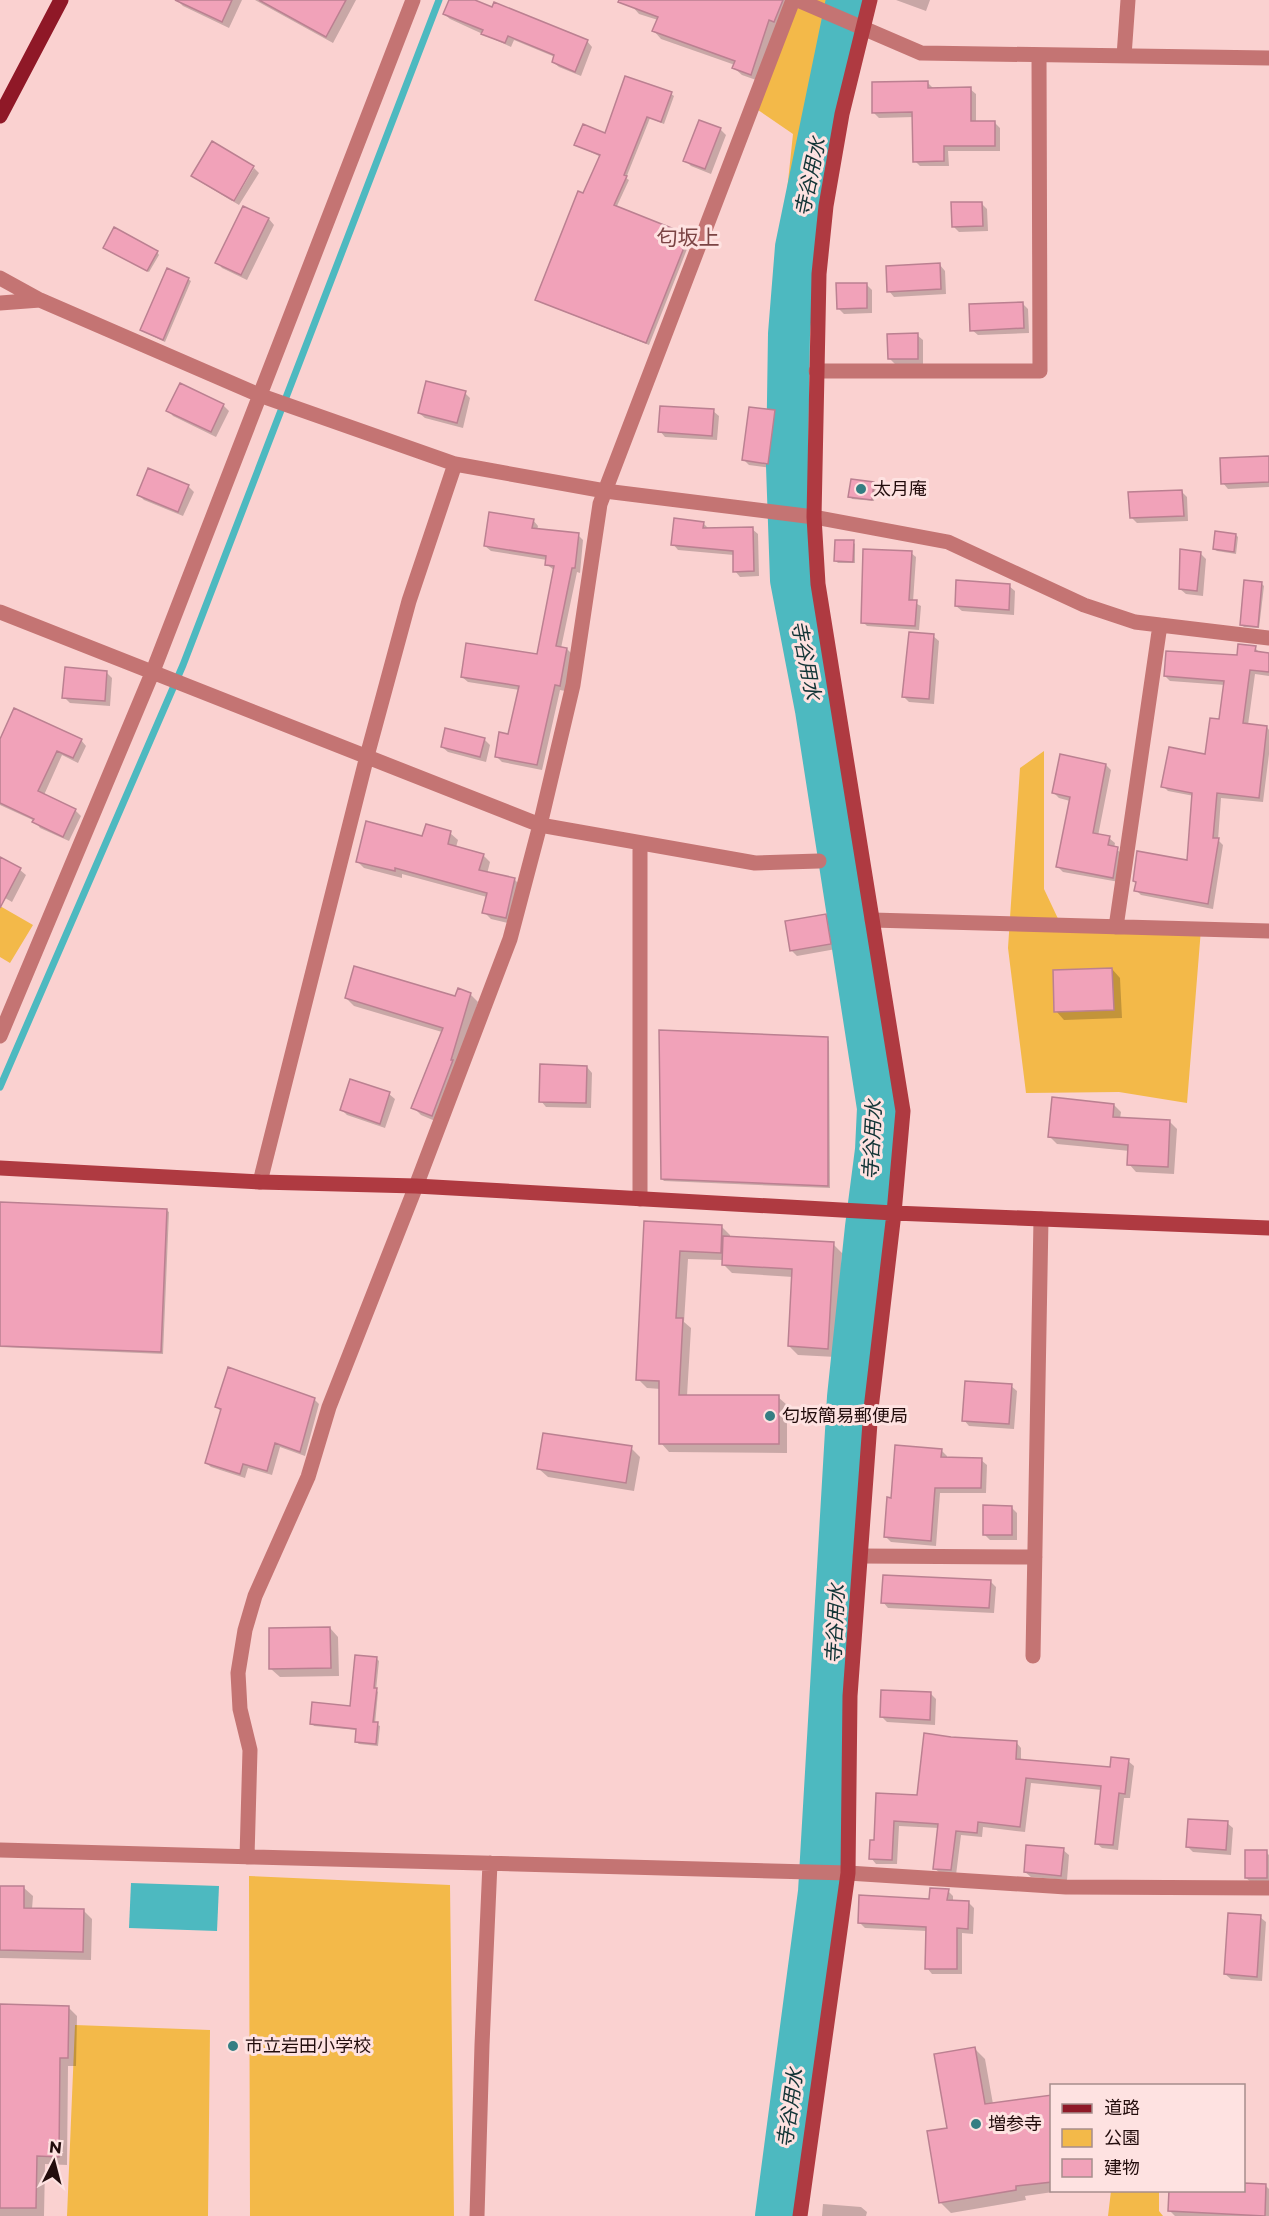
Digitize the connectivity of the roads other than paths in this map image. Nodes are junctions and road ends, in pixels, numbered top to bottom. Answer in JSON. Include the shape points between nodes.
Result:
{"nodes":[{"id":1,"x":61,"y":0,"type":"edge"},
{"id":2,"x":413,"y":0,"type":"edge"},
{"id":3,"x":793,"y":0,"type":"edge"},
{"id":4,"x":798,"y":0,"type":"edge"},
{"id":5,"x":870,"y":0,"type":"edge"},
{"id":6,"x":1128,"y":0,"type":"edge"},
{"id":7,"x":862,"y":28,"type":"junction"},
{"id":8,"x":1039,"y":55,"type":"junction"},
{"id":9,"x":1124,"y":56,"type":"junction"},
{"id":10,"x":1269,"y":58,"type":"edge"},
{"id":11,"x":0,"y":116,"type":"edge"},
{"id":12,"x":0,"y":278,"type":"edge"},
{"id":13,"x":40,"y":300,"type":"junction"},
{"id":14,"x":0,"y":303,"type":"edge"},
{"id":15,"x":816,"y":371,"type":"junction"},
{"id":16,"x":259,"y":395,"type":"junction"},
{"id":17,"x":455,"y":464,"type":"junction"},
{"id":18,"x":604,"y":491,"type":"junction"},
{"id":19,"x":814,"y":517,"type":"junction"},
{"id":20,"x":0,"y":612,"type":"edge"},
{"id":21,"x":1160,"y":626,"type":"junction"},
{"id":22,"x":1269,"y":638,"type":"edge"},
{"id":23,"x":153,"y":671,"type":"junction"},
{"id":24,"x":367,"y":756,"type":"junction"},
{"id":25,"x":540,"y":825,"type":"junction"},
{"id":26,"x":640,"y":843,"type":"junction"},
{"id":27,"x":819,"y":861,"type":"dead end"},
{"id":28,"x":872,"y":920,"type":"junction"},
{"id":29,"x":1116,"y":927,"type":"junction"},
{"id":30,"x":1269,"y":931,"type":"edge"},
{"id":31,"x":0,"y":1036,"type":"edge"},
{"id":32,"x":0,"y":1168,"type":"edge"},
{"id":33,"x":260,"y":1182,"type":"junction"},
{"id":34,"x":416,"y":1186,"type":"junction"},
{"id":35,"x":640,"y":1199,"type":"junction"},
{"id":36,"x":894,"y":1213,"type":"junction"},
{"id":37,"x":1041,"y":1219,"type":"junction"},
{"id":38,"x":1269,"y":1228,"type":"edge"},
{"id":39,"x":860,"y":1556,"type":"junction"},
{"id":40,"x":1035,"y":1557,"type":"junction"},
{"id":41,"x":1034,"y":1656,"type":"dead end"},
{"id":42,"x":0,"y":1850,"type":"edge"},
{"id":43,"x":247,"y":1857,"type":"junction"},
{"id":44,"x":490,"y":1863,"type":"junction"},
{"id":45,"x":849,"y":1872,"type":"junction"},
{"id":46,"x":1269,"y":1888,"type":"edge"},
{"id":47,"x":477,"y":2216,"type":"edge"},
{"id":48,"x":800,"y":2216,"type":"edge"}],
"edges":[{"from":1,"to":11,"type":"main road"},
{"from":2,"to":16,"type":"street"},
{"from":3,"to":18,"type":"street"},
{"from":4,"to":7,"type":"street"},
{"from":5,"to":7,"type":"street"},
{"from":6,"to":9,"type":"street"},
{"from":7,"to":8,"type":"street","via":[[921,53]]},
{"from":7,"to":15,"type":"street","via":[[826,206]]},
{"from":8,"to":9,"type":"street"},
{"from":8,"to":15,"type":"street","via":[[1040,370]]},
{"from":9,"to":10,"type":"street"},
{"from":12,"to":13,"type":"street"},
{"from":13,"to":14,"type":"street"},
{"from":13,"to":16,"type":"street"},
{"from":15,"to":19,"type":"street"},
{"from":16,"to":17,"type":"street"},
{"from":16,"to":23,"type":"street"},
{"from":17,"to":18,"type":"street"},
{"from":17,"to":24,"type":"street","via":[[412,590]]},
{"from":18,"to":19,"type":"street"},
{"from":18,"to":25,"type":"street","via":[[573,685]]},
{"from":19,"to":21,"type":"street","via":[[948,542],[1084,604],[1135,622]]},
{"from":19,"to":28,"type":"street","via":[[818,584]]},
{"from":20,"to":23,"type":"street"},
{"from":21,"to":22,"type":"street"},
{"from":21,"to":29,"type":"street"},
{"from":23,"to":24,"type":"street"},
{"from":23,"to":31,"type":"street"},
{"from":24,"to":25,"type":"street"},
{"from":24,"to":33,"type":"street"},
{"from":25,"to":26,"type":"street"},
{"from":25,"to":34,"type":"street","via":[[510,939]]},
{"from":26,"to":27,"type":"street","via":[[755,863]]},
{"from":26,"to":35,"type":"street"},
{"from":28,"to":29,"type":"street"},
{"from":28,"to":36,"type":"street","via":[[903,1112]]},
{"from":29,"to":30,"type":"street"},
{"from":32,"to":33,"type":"street"},
{"from":33,"to":34,"type":"street"},
{"from":34,"to":35,"type":"street"},
{"from":34,"to":43,"type":"street","via":[[328,1407],[308,1478],[255,1596],[246,1630],[238,1673],[240,1710],[249,1750]]},
{"from":35,"to":36,"type":"street"},
{"from":36,"to":37,"type":"street"},
{"from":36,"to":39,"type":"street","via":[[871,1409]]},
{"from":37,"to":38,"type":"street"},
{"from":37,"to":40,"type":"street"},
{"from":39,"to":40,"type":"street"},
{"from":39,"to":45,"type":"street","via":[[850,1696]]},
{"from":40,"to":41,"type":"street"},
{"from":42,"to":43,"type":"street"},
{"from":43,"to":44,"type":"street"},
{"from":44,"to":45,"type":"street"},
{"from":44,"to":47,"type":"street"},
{"from":45,"to":46,"type":"street","via":[[1066,1887]]},
{"from":45,"to":48,"type":"street"}]}
